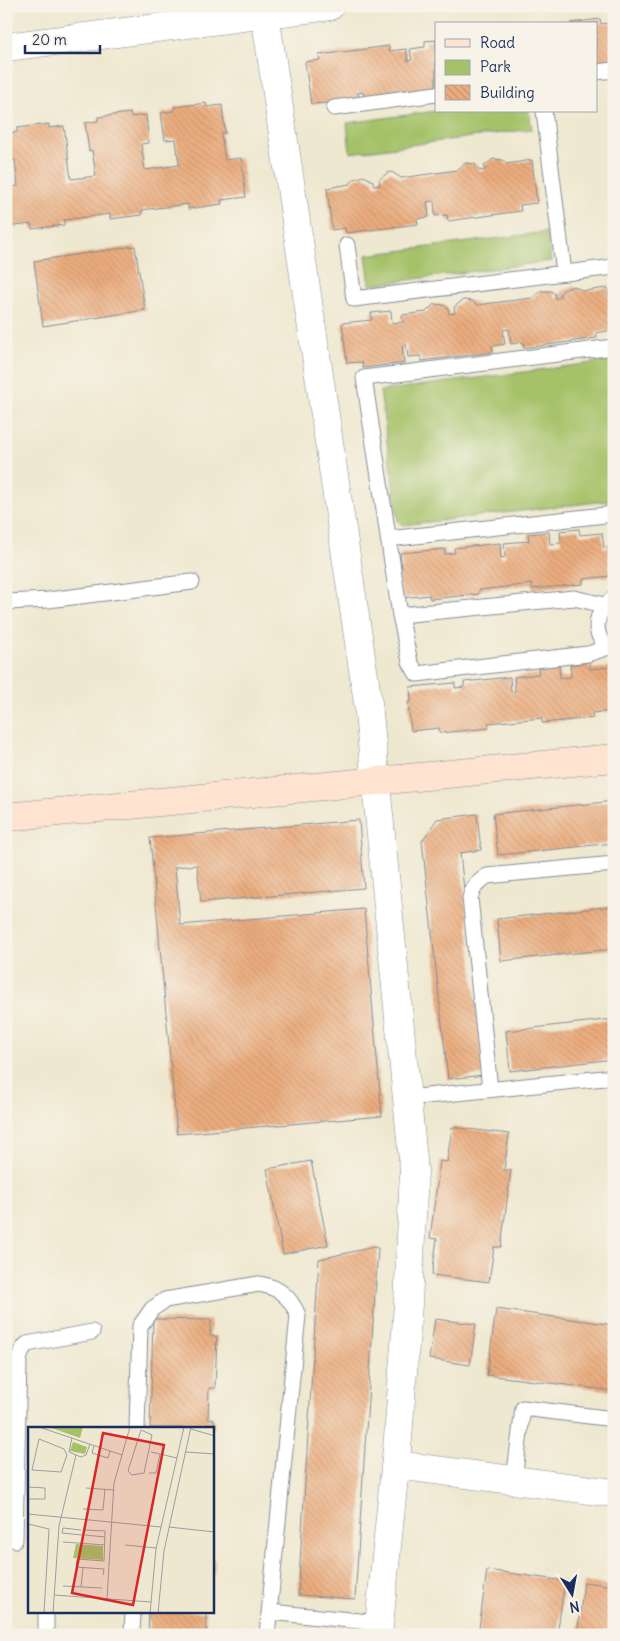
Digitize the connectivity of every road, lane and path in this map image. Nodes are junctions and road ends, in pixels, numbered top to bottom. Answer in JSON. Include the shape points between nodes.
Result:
{"nodes":[{"id":1,"x":330,"y":6,"type":"edge"},
{"id":2,"x":266,"y":14,"type":"junction"},
{"id":3,"x":6,"y":47,"type":"edge"},
{"id":4,"x":614,"y":70,"type":"edge"},
{"id":5,"x":598,"y":72,"type":"edge"},
{"id":6,"x":435,"y":94,"type":"edge"},
{"id":7,"x":334,"y":108,"type":"dead end"},
{"id":8,"x":544,"y":112,"type":"edge"},
{"id":9,"x":347,"y":245,"type":"dead end"},
{"id":10,"x":614,"y":266,"type":"edge"},
{"id":11,"x":564,"y":273,"type":"junction"},
{"id":12,"x":614,"y":347,"type":"edge"},
{"id":13,"x":614,"y":514,"type":"edge"},
{"id":14,"x":388,"y":539,"type":"junction"},
{"id":15,"x":192,"y":582,"type":"dead end"},
{"id":16,"x":6,"y":602,"type":"edge"},
{"id":17,"x":609,"y":602,"type":"edge"},
{"id":18,"x":400,"y":615,"type":"junction"},
{"id":19,"x":611,"y":648,"type":"edge"},
{"id":20,"x":614,"y":758,"type":"edge"},
{"id":21,"x":376,"y":781,"type":"junction"},
{"id":22,"x":6,"y":817,"type":"edge"},
{"id":23,"x":614,"y":864,"type":"edge"},
{"id":24,"x":614,"y":1077,"type":"edge"},
{"id":25,"x":490,"y":1089,"type":"junction"},
{"id":26,"x":407,"y":1098,"type":"junction"},
{"id":27,"x":92,"y":1332,"type":"dead end"},
{"id":28,"x":614,"y":1419,"type":"edge"},
{"id":29,"x":137,"y":1427,"type":"edge"},
{"id":30,"x":396,"y":1465,"type":"junction"},
{"id":31,"x":514,"y":1480,"type":"junction"},
{"id":32,"x":614,"y":1492,"type":"edge"},
{"id":33,"x":17,"y":1541,"type":"edge"},
{"id":34,"x":270,"y":1612,"type":"junction"},
{"id":35,"x":46,"y":1614,"type":"edge"},
{"id":36,"x":132,"y":1614,"type":"edge"},
{"id":37,"x":378,"y":1629,"type":"edge"},
{"id":38,"x":46,"y":1635,"type":"edge"},
{"id":39,"x":132,"y":1635,"type":"edge"},
{"id":40,"x":267,"y":1635,"type":"edge"}],
"edges":[{"from":1,"to":2,"type":"street"},
{"from":2,"to":3,"type":"street"},
{"from":2,"to":21,"type":"street","via":[[368,703]]},
{"from":4,"to":5,"type":"lane"},
{"from":6,"to":7,"type":"lane"},
{"from":8,"to":11,"type":"lane"},
{"from":9,"to":11,"type":"lane","via":[[354,299]]},
{"from":10,"to":11,"type":"lane"},
{"from":12,"to":14,"type":"lane","via":[[364,378]]},
{"from":13,"to":14,"type":"lane"},
{"from":14,"to":18,"type":"lane"},
{"from":15,"to":16,"type":"lane","via":[[48,600]]},
{"from":17,"to":18,"type":"lane","via":[[574,598]]},
{"from":17,"to":19,"type":"lane","via":[[598,614],[596,624],[602,641]]},
{"from":18,"to":19,"type":"lane","via":[[410,662],[417,674],[588,654]]},
{"from":20,"to":21,"type":"street"},
{"from":21,"to":22,"type":"street"},
{"from":21,"to":26,"type":"street"},
{"from":23,"to":25,"type":"lane","via":[[487,876],[472,891],[470,898]]},
{"from":24,"to":25,"type":"lane"},
{"from":25,"to":26,"type":"lane"},
{"from":26,"to":30,"type":"street","via":[[414,1170]]},
{"from":27,"to":33,"type":"lane","via":[[28,1344],[22,1350],[19,1360]]},
{"from":28,"to":31,"type":"lane","via":[[523,1408]]},
{"from":29,"to":34,"type":"lane","via":[[140,1326],[152,1308],[165,1300],[259,1284],[270,1286],[288,1298],[298,1315]]},
{"from":30,"to":31,"type":"street"},
{"from":30,"to":37,"type":"street"},
{"from":31,"to":32,"type":"street"},
{"from":34,"to":37,"type":"lane"},
{"from":34,"to":40,"type":"lane"},
{"from":35,"to":38,"type":"lane"},
{"from":36,"to":39,"type":"lane"}]}
